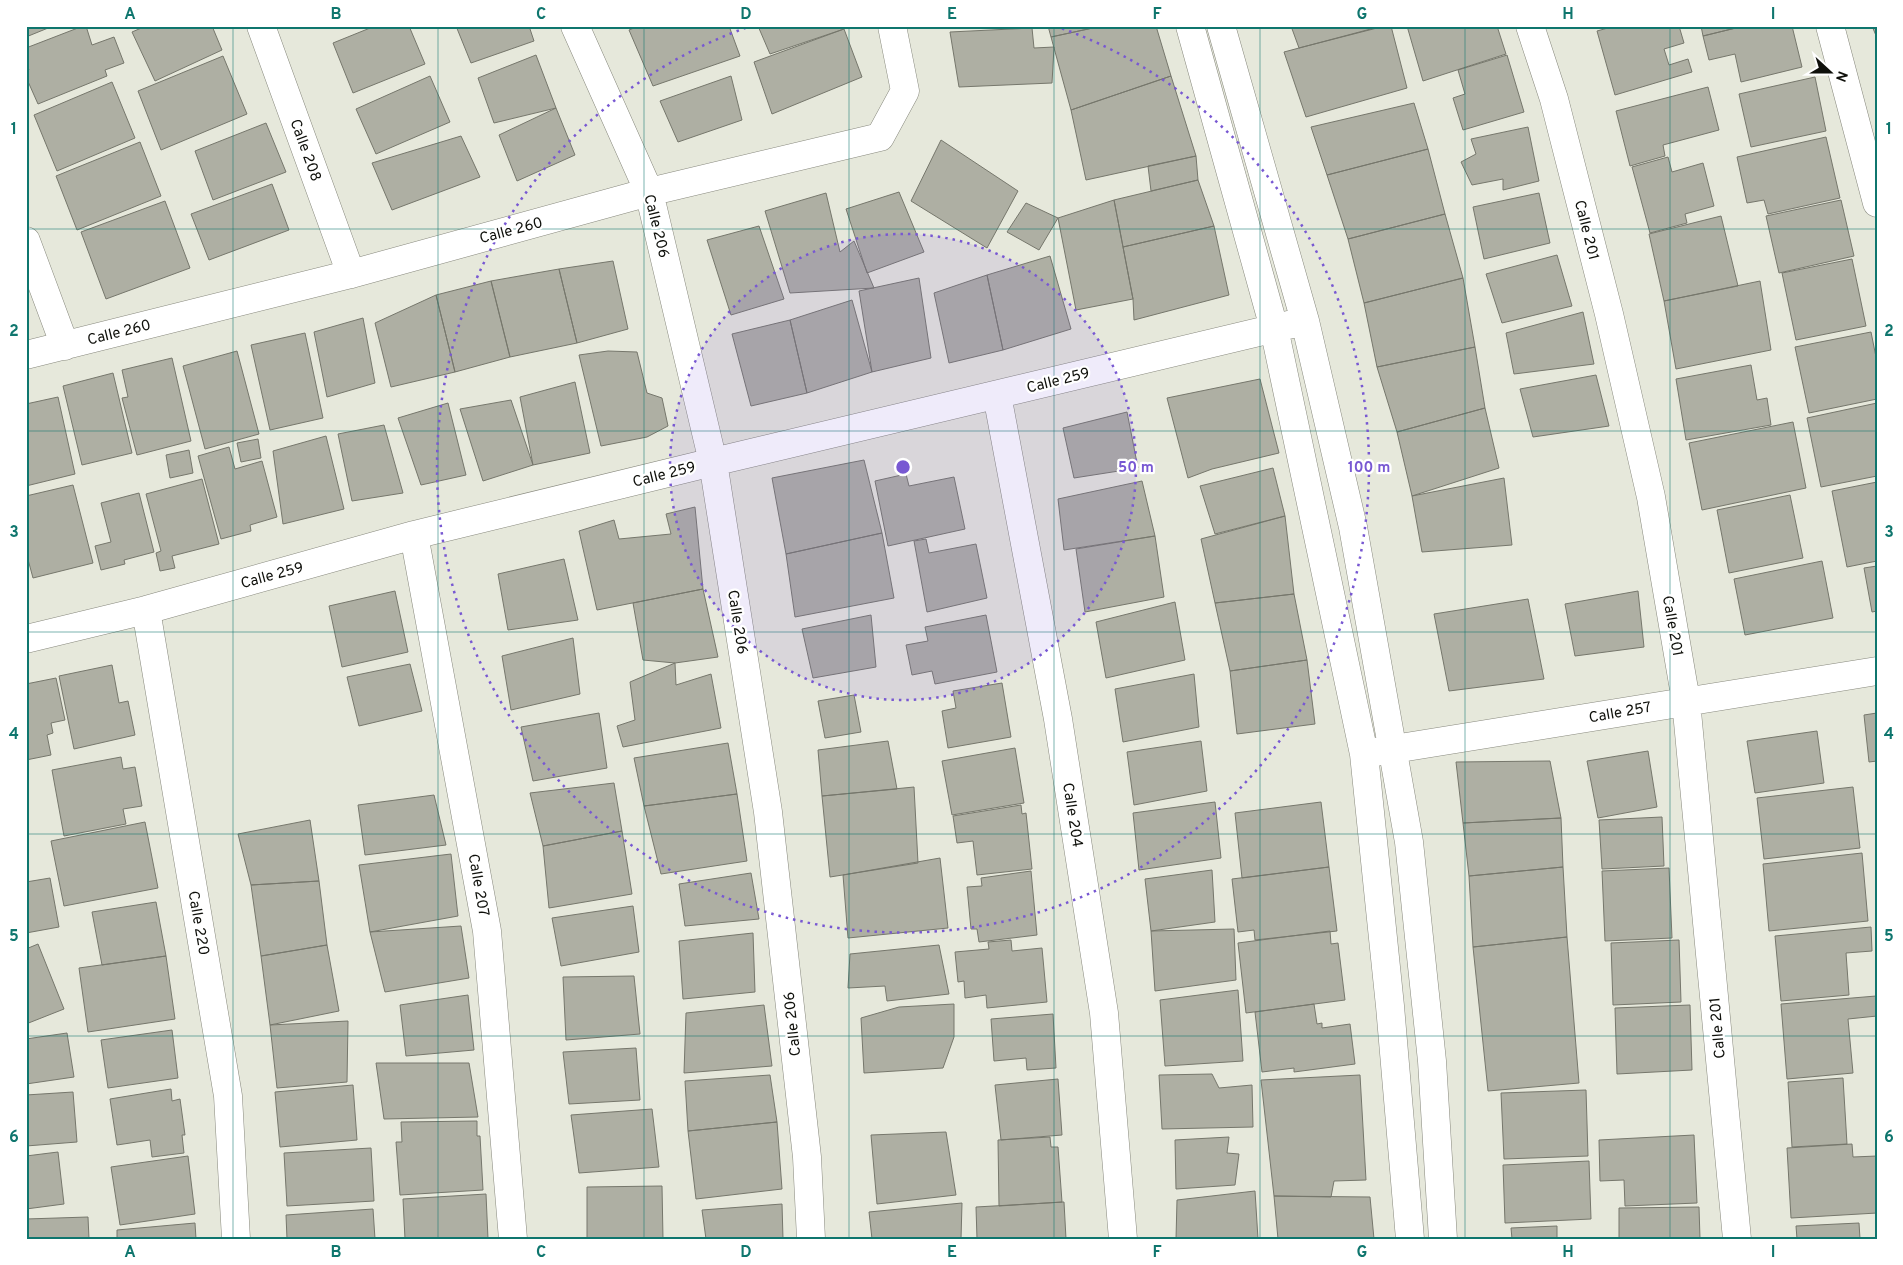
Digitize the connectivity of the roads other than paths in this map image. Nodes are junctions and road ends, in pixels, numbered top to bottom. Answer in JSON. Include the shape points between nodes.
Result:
{"nodes":[{"id":1,"x":261,"y":26,"type":"edge"},
{"id":2,"x":575,"y":26,"type":"edge"},
{"id":3,"x":892,"y":26,"type":"edge"},
{"id":4,"x":1190,"y":26,"type":"edge"},
{"id":5,"x":1221,"y":26,"type":"edge"},
{"id":6,"x":1530,"y":26,"type":"edge"},
{"id":7,"x":1830,"y":26,"type":"edge"},
{"id":8,"x":649,"y":192,"type":"junction"},
{"id":9,"x":1877,"y":203,"type":"edge"},
{"id":10,"x":26,"y":241,"type":"edge"},
{"id":11,"x":351,"y":274,"type":"junction"},
{"id":12,"x":1305,"y":321,"type":"junction"},
{"id":13,"x":1274,"y":328,"type":"junction"},
{"id":14,"x":65,"y":346,"type":"junction"},
{"id":15,"x":26,"y":355,"type":"edge"},
{"id":16,"x":997,"y":395,"type":"junction"},
{"id":17,"x":713,"y":462,"type":"junction"},
{"id":18,"x":414,"y":535,"type":"junction"},
{"id":19,"x":146,"y":610,"type":"junction"},
{"id":20,"x":26,"y":639,"type":"edge"},
{"id":21,"x":1877,"y":671,"type":"edge"},
{"id":22,"x":1686,"y":701,"type":"junction"},
{"id":23,"x":1394,"y":750,"type":"junction"},
{"id":24,"x":1364,"y":754,"type":"junction"},
{"id":25,"x":236,"y":1239,"type":"edge"},
{"id":26,"x":513,"y":1239,"type":"edge"},
{"id":27,"x":811,"y":1239,"type":"edge"},
{"id":28,"x":1123,"y":1239,"type":"edge"},
{"id":29,"x":1410,"y":1239,"type":"edge"},
{"id":30,"x":1443,"y":1239,"type":"edge"},
{"id":31,"x":1737,"y":1239,"type":"edge"}],
"edges":[{"from":1,"to":11,"type":"street","name":"Calle 208"},
{"from":2,"to":8,"type":"street","name":"Calle 206"},
{"from":3,"to":8,"type":"street","name":"Calle 260","via":[[905,91],[880,137]]},
{"from":4,"to":13,"type":"street"},
{"from":5,"to":12,"type":"street"},
{"from":6,"to":22,"type":"street","name":"Calle 201","via":[[1554,99],[1609,314],[1651,497]]},
{"from":7,"to":9,"type":"street"},
{"from":8,"to":11,"type":"street","name":"Calle 260"},
{"from":8,"to":17,"type":"street","name":"Calle 206"},
{"from":10,"to":14,"type":"street"},
{"from":11,"to":14,"type":"street","name":"Calle 260"},
{"from":12,"to":13,"type":"street","name":"Calle 259"},
{"from":12,"to":23,"type":"street","via":[[1353,527]]},
{"from":13,"to":16,"type":"street","name":"Calle 259"},
{"from":13,"to":24,"type":"street"},
{"from":14,"to":15,"type":"street","name":"Calle 260"},
{"from":16,"to":17,"type":"street","name":"Calle 259"},
{"from":16,"to":28,"type":"street","name":"Calle 204","via":[[1058,719],[1104,1013]]},
{"from":17,"to":18,"type":"street","name":"Calle 259"},
{"from":17,"to":27,"type":"street","name":"Calle 206","via":[[768,812],[807,1158]]},
{"from":18,"to":19,"type":"street","name":"Calle 259"},
{"from":18,"to":26,"type":"street","name":"Calle 207","via":[[487,931]]},
{"from":19,"to":20,"type":"street","name":"Calle 259"},
{"from":19,"to":25,"type":"street","name":"Calle 220","via":[[228,1096]]},
{"from":21,"to":22,"type":"street","name":"Calle 257"},
{"from":22,"to":23,"type":"street","name":"Calle 257"},
{"from":22,"to":31,"type":"street","name":"Calle 201"},
{"from":23,"to":24,"type":"street","name":"Calle 257"},
{"from":23,"to":30,"type":"street","via":[[1409,842],[1432,1061]]},
{"from":24,"to":29,"type":"street"}]}
